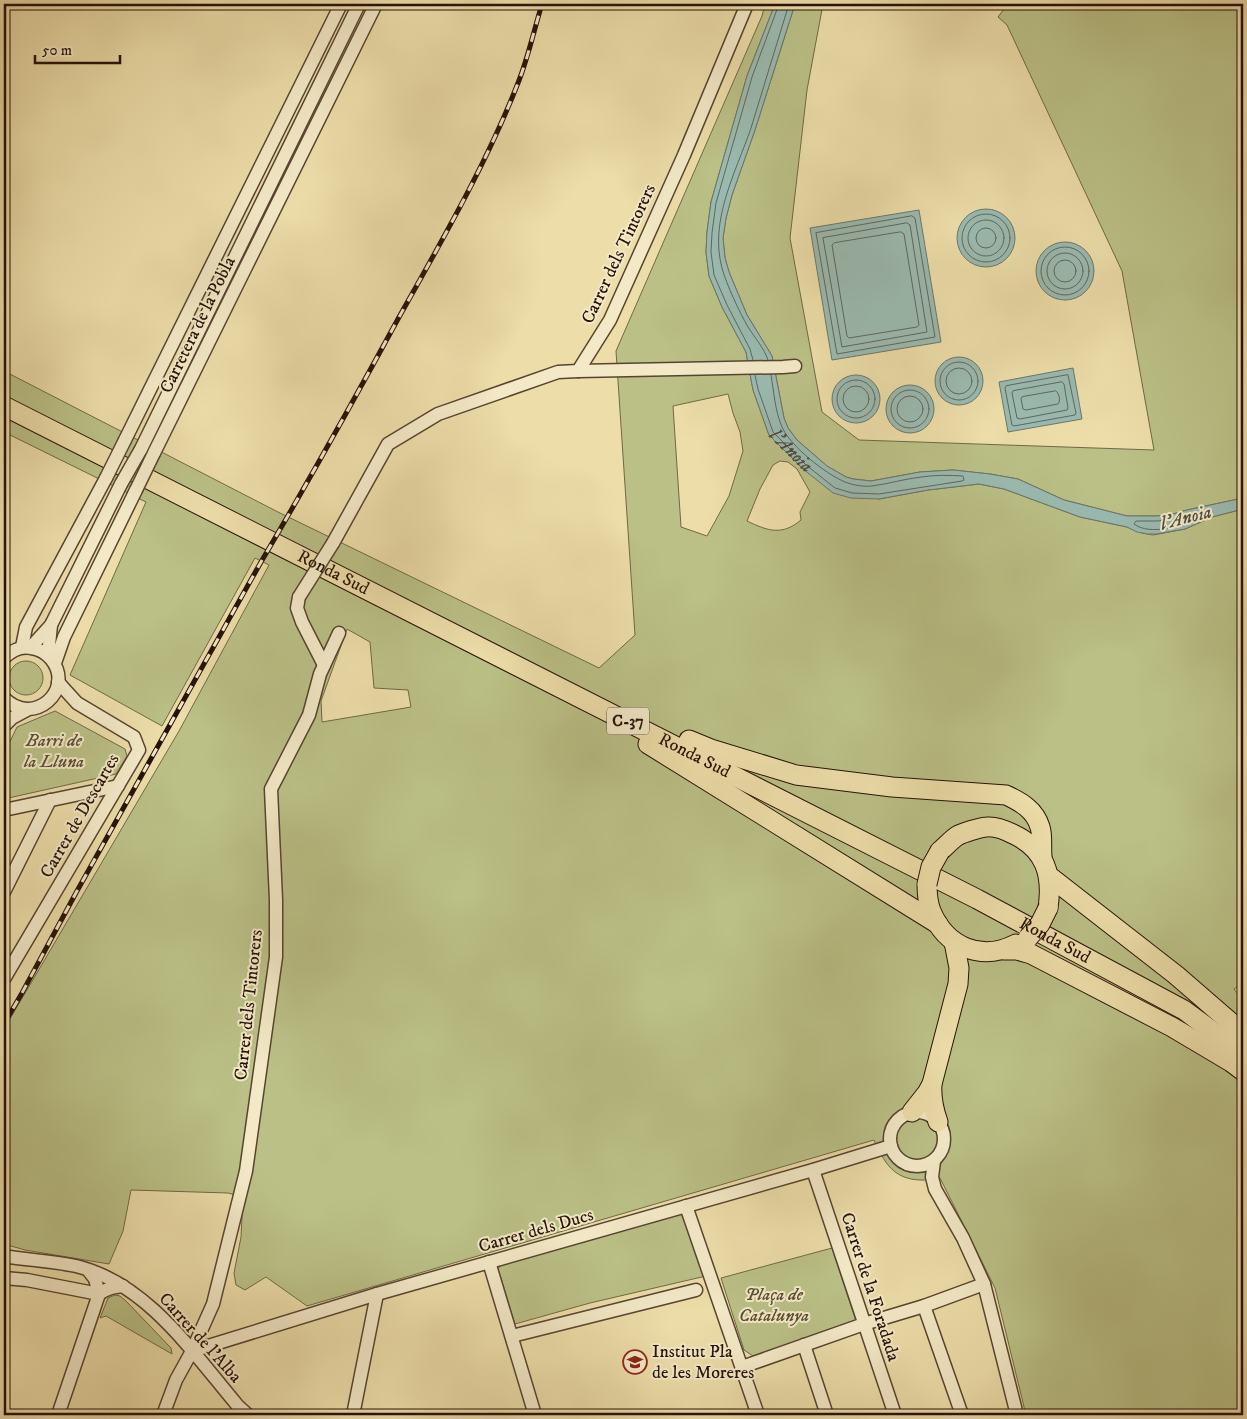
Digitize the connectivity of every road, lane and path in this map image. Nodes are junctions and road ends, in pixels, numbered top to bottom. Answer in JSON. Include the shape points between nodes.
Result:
{"nodes":[{"id":1,"x":341,"y":4,"type":"edge"},
{"id":2,"x":359,"y":4,"type":"edge"},
{"id":3,"x":376,"y":4,"type":"edge"},
{"id":4,"x":747,"y":4,"type":"edge"},
{"id":5,"x":789,"y":366,"type":"dead end"},
{"id":6,"x":578,"y":371,"type":"junction"},
{"id":7,"x":4,"y":406,"type":"edge"},
{"id":8,"x":51,"y":624,"type":"junction"},
{"id":9,"x":339,"y":634,"type":"dead end"},
{"id":10,"x":26,"y":647,"type":"junction"},
{"id":11,"x":4,"y":658,"type":"edge"},
{"id":12,"x":51,"y":659,"type":"junction"},
{"id":13,"x":324,"y":666,"type":"junction"},
{"id":14,"x":58,"y":682,"type":"junction"},
{"id":15,"x":4,"y":698,"type":"edge"},
{"id":16,"x":51,"y":699,"type":"junction"},
{"id":17,"x":77,"y":703,"type":"junction"},
{"id":18,"x":595,"y":704,"type":"junction"},
{"id":19,"x":27,"y":710,"type":"junction"},
{"id":20,"x":4,"y":726,"type":"edge"},
{"id":21,"x":118,"y":786,"type":"junction"},
{"id":22,"x":50,"y":800,"type":"junction"},
{"id":23,"x":4,"y":810,"type":"edge"},
{"id":24,"x":1042,"y":856,"type":"junction"},
{"id":25,"x":1049,"y":876,"type":"junction"},
{"id":26,"x":4,"y":892,"type":"edge"},
{"id":27,"x":938,"y":924,"type":"junction"},
{"id":28,"x":954,"y":942,"type":"junction"},
{"id":29,"x":1004,"y":950,"type":"junction"},
{"id":30,"x":984,"y":953,"type":"junction"},
{"id":31,"x":7,"y":966,"type":"edge"},
{"id":32,"x":4,"y":979,"type":"edge"},
{"id":33,"x":958,"y":984,"type":"junction"},
{"id":34,"x":1243,"y":1033,"type":"edge"},
{"id":35,"x":1243,"y":1054,"type":"edge"},
{"id":36,"x":1243,"y":1071,"type":"edge"},
{"id":37,"x":932,"y":1084,"type":"junction"},
{"id":38,"x":912,"y":1112,"type":"junction"},
{"id":39,"x":938,"y":1122,"type":"junction"},
{"id":40,"x":891,"y":1146,"type":"junction"},
{"id":41,"x":934,"y":1160,"type":"junction"},
{"id":42,"x":813,"y":1170,"type":"junction"},
{"id":43,"x":686,"y":1206,"type":"junction"},
{"id":44,"x":4,"y":1256,"type":"edge"},
{"id":45,"x":490,"y":1262,"type":"junction"},
{"id":46,"x":88,"y":1270,"type":"junction"},
{"id":47,"x":4,"y":1278,"type":"edge"},
{"id":48,"x":984,"y":1284,"type":"junction"},
{"id":49,"x":123,"y":1286,"type":"junction"},
{"id":50,"x":696,"y":1290,"type":"dead end"},
{"id":51,"x":99,"y":1294,"type":"junction"},
{"id":52,"x":377,"y":1294,"type":"junction"},
{"id":53,"x":924,"y":1306,"type":"junction"},
{"id":54,"x":864,"y":1324,"type":"junction"},
{"id":55,"x":512,"y":1336,"type":"junction"},
{"id":56,"x":804,"y":1345,"type":"junction"},
{"id":57,"x":192,"y":1351,"type":"junction"},
{"id":58,"x":742,"y":1367,"type":"junction"},
{"id":59,"x":237,"y":1411,"type":"edge"},
{"id":60,"x":58,"y":1415,"type":"edge"},
{"id":61,"x":163,"y":1415,"type":"edge"},
{"id":62,"x":248,"y":1415,"type":"edge"},
{"id":63,"x":353,"y":1415,"type":"edge"},
{"id":64,"x":534,"y":1415,"type":"edge"},
{"id":65,"x":758,"y":1415,"type":"edge"},
{"id":66,"x":827,"y":1415,"type":"edge"},
{"id":67,"x":895,"y":1415,"type":"edge"},
{"id":68,"x":962,"y":1415,"type":"edge"},
{"id":69,"x":1017,"y":1415,"type":"edge"}],
"edges":[{"from":1,"to":10,"type":"street","name":"Carretera de la Pobla","bridge":true,"via":[[126,440],[26,627]]},
{"from":2,"to":8,"type":"street","name":"Carretera de la Pobla","bridge":true,"via":[[141,449]]},
{"from":3,"to":12,"type":"street","name":"Carretera de la Pobla","bridge":true},
{"from":4,"to":6,"type":"street","name":"Carrer dels Tintorers","via":[[610,320]]},
{"from":5,"to":6,"type":"street"},
{"from":6,"to":13,"type":"street","bridge":true,"via":[[558,372],[438,414],[388,444],[299,596],[297,608]]},
{"from":7,"to":18,"type":"highway","name":"Ronda Sud","number":"C-37"},
{"from":8,"to":10,"type":"street","name":"Carretera de la Pobla"},
{"from":8,"to":12,"type":"street","name":"Carretera de la Pobla"},
{"from":9,"to":13,"type":"street","name":"Carrer dels Tintorers"},
{"from":10,"to":11,"type":"street","via":[[13,650]]},
{"from":10,"to":12,"type":"street","via":[[40,650]]},
{"from":12,"to":14,"type":"street","via":[[58,672]]},
{"from":13,"to":57,"type":"street","name":"Carrer dels Tintorers","via":[[310,715],[271,789],[276,957],[246,1171],[213,1304]]},
{"from":14,"to":16,"type":"street"},
{"from":14,"to":17,"type":"street","name":"Carrer de Descartes"},
{"from":15,"to":19,"type":"street","via":[[10,704]]},
{"from":16,"to":17,"type":"street","name":"Carrer de Descartes"},
{"from":16,"to":19,"type":"street","via":[[44,705]]},
{"from":17,"to":21,"type":"street","name":"Carrer de Descartes","via":[[134,737],[139,750]]},
{"from":18,"to":24,"type":"highway","via":[[627,711],[711,749],[796,775],[892,787],[1006,795],[1033,813],[1041,828]]},
{"from":18,"to":27,"type":"highway","via":[[629,732]]},
{"from":18,"to":35,"type":"highway","name":"Ronda Sud","number":"C-37","via":[[1184,1010]]},
{"from":19,"to":20,"type":"street"},
{"from":21,"to":22,"type":"street"},
{"from":21,"to":31,"type":"street","name":"Carrer de Descartes"},
{"from":22,"to":23,"type":"street"},
{"from":22,"to":26,"type":"street"},
{"from":24,"to":25,"type":"highway"},
{"from":24,"to":27,"type":"highway","bridge":true,"via":[[1024,839],[1003,829],[986,827],[957,836],[940,851],[926,884],[931,910]]},
{"from":25,"to":29,"type":"highway","bridge":true,"via":[[1048,908],[1040,924],[1028,938]]},
{"from":25,"to":34,"type":"highway","via":[[1176,975]]},
{"from":27,"to":28,"type":"highway"},
{"from":28,"to":30,"type":"highway"},
{"from":28,"to":33,"type":"highway"},
{"from":29,"to":30,"type":"highway"},
{"from":29,"to":36,"type":"highway","via":[[1032,954],[1172,1027]]},
{"from":30,"to":33,"type":"highway","via":[[965,970]]},
{"from":31,"to":32,"type":"street","name":"Carrer de Descartes"},
{"from":33,"to":37,"type":"highway"},
{"from":37,"to":38,"type":"highway"},
{"from":37,"to":39,"type":"highway","via":[[932,1107]]},
{"from":38,"to":39,"type":"street","via":[[926,1113]]},
{"from":38,"to":40,"type":"street","via":[[896,1120],[891,1128]]},
{"from":39,"to":41,"type":"street","via":[[944,1138],[940,1154]]},
{"from":40,"to":41,"type":"street","via":[[894,1154],[908,1165],[926,1165]]},
{"from":40,"to":42,"type":"street","name":"Carrer dels Ducs"},
{"from":41,"to":48,"type":"street","via":[[932,1177],[936,1189]]},
{"from":42,"to":43,"type":"street","name":"Carrer dels Ducs"},
{"from":42,"to":54,"type":"street","name":"Carrer de la Foradada"},
{"from":43,"to":45,"type":"street","name":"Carrer dels Ducs"},
{"from":43,"to":58,"type":"street"},
{"from":44,"to":46,"type":"street","name":"Carrer de l'Alba"},
{"from":45,"to":52,"type":"street","name":"Carrer dels Ducs"},
{"from":45,"to":55,"type":"street"},
{"from":46,"to":49,"type":"street","name":"Carrer de l'Alba"},
{"from":46,"to":51,"type":"street","via":[[95,1279]]},
{"from":47,"to":51,"type":"street"},
{"from":48,"to":53,"type":"street"},
{"from":48,"to":69,"type":"street"},
{"from":49,"to":51,"type":"street","via":[[114,1286]]},
{"from":49,"to":57,"type":"street","name":"Carrer de l'Alba","via":[[156,1311]]},
{"from":50,"to":55,"type":"street"},
{"from":51,"to":60,"type":"street"},
{"from":52,"to":57,"type":"street","name":"Carrer dels Ducs"},
{"from":52,"to":63,"type":"street"},
{"from":53,"to":54,"type":"street"},
{"from":53,"to":68,"type":"street"},
{"from":54,"to":56,"type":"street"},
{"from":54,"to":67,"type":"street","name":"Carrer de la Foradada"},
{"from":55,"to":64,"type":"street"},
{"from":56,"to":58,"type":"street"},
{"from":56,"to":66,"type":"street"},
{"from":57,"to":59,"type":"street","name":"Carrer de l'Alba"},
{"from":57,"to":61,"type":"street","name":"Carrer dels Tintorers","via":[[176,1380]]},
{"from":58,"to":65,"type":"street"},
{"from":59,"to":62,"type":"street","name":"Carrer de l'Alba"}]}
